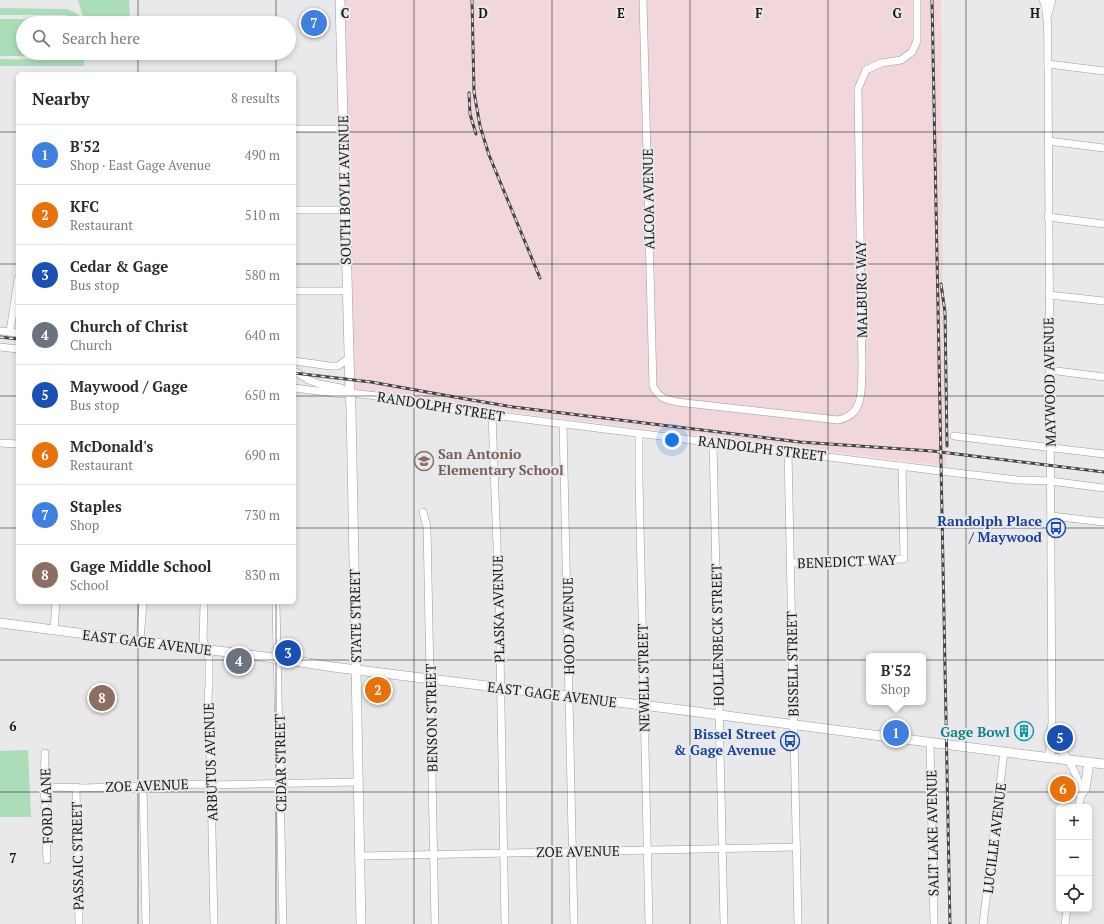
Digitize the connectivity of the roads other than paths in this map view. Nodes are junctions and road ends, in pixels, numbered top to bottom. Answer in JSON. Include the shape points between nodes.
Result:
{"nodes":[{"id":1,"x":340,"y":0,"type":"edge"},
{"id":2,"x":643,"y":0,"type":"edge"},
{"id":3,"x":917,"y":0,"type":"edge"},
{"id":4,"x":1043,"y":0,"type":"edge"},
{"id":5,"x":1051,"y":0,"type":"edge"},
{"id":6,"x":1047,"y":14,"type":"junction"},
{"id":7,"x":1048,"y":64,"type":"junction"},
{"id":8,"x":1104,"y":71,"type":"edge"},
{"id":9,"x":296,"y":129,"type":"edge"},
{"id":10,"x":343,"y":129,"type":"junction"},
{"id":11,"x":1048,"y":141,"type":"junction"},
{"id":12,"x":1104,"y":148,"type":"edge"},
{"id":13,"x":296,"y":210,"type":"edge"},
{"id":14,"x":346,"y":210,"type":"junction"},
{"id":15,"x":1048,"y":217,"type":"junction"},
{"id":16,"x":1104,"y":224,"type":"edge"},
{"id":17,"x":296,"y":291,"type":"edge"},
{"id":18,"x":346,"y":291,"type":"junction"},
{"id":19,"x":1048,"y":295,"type":"junction"},
{"id":20,"x":16,"y":296,"type":"edge"},
{"id":21,"x":1104,"y":301,"type":"edge"},
{"id":22,"x":0,"y":331,"type":"edge"},
{"id":23,"x":10,"y":332,"type":"junction"},
{"id":24,"x":16,"y":333,"type":"edge"},
{"id":25,"x":0,"y":347,"type":"edge"},
{"id":26,"x":16,"y":349,"type":"edge"},
{"id":27,"x":349,"y":358,"type":"junction"},
{"id":28,"x":296,"y":361,"type":"edge"},
{"id":29,"x":1049,"y":370,"type":"junction"},
{"id":30,"x":296,"y":372,"type":"edge"},
{"id":31,"x":1104,"y":377,"type":"edge"},
{"id":32,"x":349,"y":380,"type":"joint"},
{"id":33,"x":296,"y":388,"type":"edge"},
{"id":34,"x":350,"y":393,"type":"junction"},
{"id":35,"x":660,"y":396,"type":"joint"},
{"id":36,"x":492,"y":414,"type":"junction"},
{"id":37,"x":563,"y":424,"type":"junction"},
{"id":38,"x":639,"y":433,"type":"junction"},
{"id":39,"x":954,"y":436,"type":"dead end"},
{"id":40,"x":713,"y":442,"type":"junction"},
{"id":41,"x":0,"y":443,"type":"edge"},
{"id":42,"x":16,"y":444,"type":"edge"},
{"id":43,"x":1050,"y":448,"type":"junction"},
{"id":44,"x":788,"y":452,"type":"junction"},
{"id":45,"x":1104,"y":454,"type":"edge"},
{"id":46,"x":902,"y":466,"type":"junction"},
{"id":47,"x":1050,"y":481,"type":"junction"},
{"id":48,"x":1104,"y":488,"type":"edge"},
{"id":49,"x":423,"y":512,"type":"dead end"},
{"id":50,"x":1051,"y":516,"type":"junction"},
{"id":51,"x":1104,"y":522,"type":"edge"},
{"id":52,"x":790,"y":563,"type":"junction"},
{"id":53,"x":56,"y":604,"type":"edge"},
{"id":54,"x":143,"y":604,"type":"edge"},
{"id":55,"x":204,"y":604,"type":"edge"},
{"id":56,"x":276,"y":604,"type":"edge"},
{"id":57,"x":0,"y":623,"type":"edge"},
{"id":58,"x":54,"y":630,"type":"junction"},
{"id":59,"x":140,"y":641,"type":"junction"},
{"id":60,"x":205,"y":649,"type":"junction"},
{"id":61,"x":277,"y":658,"type":"junction"},
{"id":62,"x":356,"y":669,"type":"junction"},
{"id":63,"x":430,"y":678,"type":"junction"},
{"id":64,"x":500,"y":687,"type":"junction"},
{"id":65,"x":569,"y":696,"type":"junction"},
{"id":66,"x":644,"y":705,"type":"junction"},
{"id":67,"x":719,"y":715,"type":"junction"},
{"id":68,"x":793,"y":725,"type":"junction"},
{"id":69,"x":1052,"y":727,"type":"junction"},
{"id":70,"x":930,"y":742,"type":"junction"},
{"id":71,"x":1004,"y":752,"type":"junction"},
{"id":72,"x":45,"y":753,"type":"dead end"},
{"id":73,"x":1050,"y":758,"type":"junction"},
{"id":74,"x":1067,"y":760,"type":"junction"},
{"id":75,"x":1089,"y":762,"type":"junction"},
{"id":76,"x":1104,"y":763,"type":"edge"},
{"id":77,"x":358,"y":782,"type":"junction"},
{"id":78,"x":280,"y":783,"type":"junction"},
{"id":79,"x":211,"y":785,"type":"junction"},
{"id":80,"x":44,"y":786,"type":"junction"},
{"id":81,"x":143,"y":786,"type":"junction"},
{"id":82,"x":76,"y":787,"type":"junction"},
{"id":83,"x":1081,"y":794,"type":"junction"},
{"id":84,"x":1079,"y":804,"type":"edge"},
{"id":85,"x":796,"y":847,"type":"junction"},
{"id":86,"x":722,"y":848,"type":"junction"},
{"id":87,"x":647,"y":850,"type":"junction"},
{"id":88,"x":572,"y":851,"type":"junction"},
{"id":89,"x":503,"y":853,"type":"junction"},
{"id":90,"x":434,"y":855,"type":"junction"},
{"id":91,"x":359,"y":856,"type":"junction"},
{"id":92,"x":47,"y":860,"type":"dead end"},
{"id":93,"x":1067,"y":912,"type":"edge"},
{"id":94,"x":79,"y":924,"type":"edge"},
{"id":95,"x":146,"y":924,"type":"edge"},
{"id":96,"x":214,"y":924,"type":"edge"},
{"id":97,"x":283,"y":924,"type":"edge"},
{"id":98,"x":361,"y":924,"type":"edge"},
{"id":99,"x":435,"y":924,"type":"edge"},
{"id":100,"x":505,"y":924,"type":"edge"},
{"id":101,"x":574,"y":924,"type":"edge"},
{"id":102,"x":648,"y":924,"type":"edge"},
{"id":103,"x":724,"y":924,"type":"edge"},
{"id":104,"x":798,"y":924,"type":"edge"},
{"id":105,"x":934,"y":924,"type":"edge"},
{"id":106,"x":983,"y":924,"type":"edge"},
{"id":107,"x":1065,"y":924,"type":"edge"}],
"edges":[{"from":1,"to":10,"type":"main road","name":"SOUTH BOYLE AVENUE"},
{"from":2,"to":35,"type":"street","name":"ALCOA AVENUE","via":[[653,384]]},
{"from":3,"to":35,"type":"street","name":"MALBURG WAY","via":[[917,41],[912,52],[901,60],[881,63],[866,70],[858,89],[862,367],[861,398],[854,413],[838,420],[677,402]]},
{"from":4,"to":6,"type":"street","name":"MAYWOOD AVENUE"},
{"from":5,"to":6,"type":"main road"},
{"from":6,"to":7,"type":"street","name":"MAYWOOD AVENUE"},
{"from":7,"to":8,"type":"street"},
{"from":7,"to":11,"type":"street","name":"MAYWOOD AVENUE"},
{"from":9,"to":10,"type":"street"},
{"from":10,"to":14,"type":"main road","name":"SOUTH BOYLE AVENUE"},
{"from":11,"to":12,"type":"street"},
{"from":11,"to":15,"type":"street","name":"MAYWOOD AVENUE"},
{"from":13,"to":14,"type":"street"},
{"from":14,"to":18,"type":"main road","name":"SOUTH BOYLE AVENUE"},
{"from":15,"to":16,"type":"street"},
{"from":15,"to":19,"type":"street","name":"MAYWOOD AVENUE"},
{"from":17,"to":18,"type":"street"},
{"from":18,"to":27,"type":"main road","name":"SOUTH BOYLE AVENUE"},
{"from":19,"to":21,"type":"street"},
{"from":19,"to":29,"type":"street","name":"MAYWOOD AVENUE"},
{"from":20,"to":23,"type":"street"},
{"from":22,"to":23,"type":"street"},
{"from":23,"to":24,"type":"street"},
{"from":25,"to":26,"type":"street"},
{"from":27,"to":28,"type":"street","via":[[338,366]]},
{"from":27,"to":32,"type":"main road","name":"SOUTH BOYLE AVENUE"},
{"from":29,"to":31,"type":"street"},
{"from":29,"to":43,"type":"street","name":"MAYWOOD AVENUE"},
{"from":30,"to":34,"type":"street","name":"RANDOLPH STREET","via":[[319,384],[341,388]]},
{"from":32,"to":34,"type":"main road","name":"STATE STREET"},
{"from":33,"to":34,"type":"street","name":"RANDOLPH STREET"},
{"from":34,"to":36,"type":"street","name":"RANDOLPH STREET","via":[[396,398],[444,409]]},
{"from":34,"to":62,"type":"main road","name":"STATE STREET"},
{"from":36,"to":37,"type":"street","name":"RANDOLPH STREET"},
{"from":36,"to":64,"type":"street","name":"PLASKA AVENUE"},
{"from":37,"to":38,"type":"street","name":"RANDOLPH STREET"},
{"from":37,"to":65,"type":"street","name":"HOOD AVENUE"},
{"from":38,"to":40,"type":"street","name":"RANDOLPH STREET"},
{"from":38,"to":66,"type":"street","name":"NEWELL STREET"},
{"from":39,"to":43,"type":"street"},
{"from":40,"to":44,"type":"street","name":"RANDOLPH STREET"},
{"from":40,"to":67,"type":"street","name":"HOLLENBECK STREET"},
{"from":41,"to":42,"type":"street"},
{"from":43,"to":45,"type":"street"},
{"from":43,"to":47,"type":"street","name":"MAYWOOD AVENUE"},
{"from":44,"to":46,"type":"street","name":"RANDOLPH STREET"},
{"from":44,"to":52,"type":"street","name":"BISSELL STREET"},
{"from":46,"to":47,"type":"street","name":"RANDOLPH STREET","via":[[1018,480]]},
{"from":46,"to":52,"type":"street","name":"BENEDICT WAY","via":[[904,559]]},
{"from":47,"to":48,"type":"street","name":"RANDOLPH STREET"},
{"from":47,"to":50,"type":"street","name":"MAYWOOD AVENUE"},
{"from":49,"to":63,"type":"street","name":"BENSON STREET","via":[[427,527]]},
{"from":50,"to":51,"type":"street"},
{"from":50,"to":69,"type":"street","name":"MAYWOOD AVENUE"},
{"from":52,"to":68,"type":"street","name":"BISSELL STREET"},
{"from":53,"to":58,"type":"street"},
{"from":54,"to":59,"type":"street"},
{"from":55,"to":60,"type":"street","name":"ARBUTUS AVENUE"},
{"from":56,"to":61,"type":"street","name":"CEDAR STREET"},
{"from":57,"to":58,"type":"main road","name":"EAST GAGE AVENUE"},
{"from":58,"to":59,"type":"main road","name":"EAST GAGE AVENUE"},
{"from":59,"to":60,"type":"main road","name":"EAST GAGE AVENUE"},
{"from":60,"to":61,"type":"main road","name":"EAST GAGE AVENUE"},
{"from":60,"to":79,"type":"street","name":"ARBUTUS AVENUE","via":[[208,659]]},
{"from":61,"to":62,"type":"main road","name":"EAST GAGE AVENUE"},
{"from":61,"to":78,"type":"street","name":"CEDAR STREET"},
{"from":62,"to":63,"type":"main road","name":"EAST GAGE AVENUE"},
{"from":62,"to":77,"type":"main road","name":"STATE STREET"},
{"from":63,"to":64,"type":"main road","name":"EAST GAGE AVENUE"},
{"from":63,"to":90,"type":"street","name":"BENSON STREET"},
{"from":64,"to":65,"type":"main road","name":"EAST GAGE AVENUE"},
{"from":64,"to":89,"type":"street","name":"PLASKA AVENUE"},
{"from":65,"to":66,"type":"main road","name":"EAST GAGE AVENUE"},
{"from":65,"to":88,"type":"street","name":"HOOD AVENUE"},
{"from":66,"to":67,"type":"main road","name":"EAST GAGE AVENUE"},
{"from":66,"to":87,"type":"street","name":"NEWELL STREET"},
{"from":67,"to":68,"type":"main road","name":"EAST GAGE AVENUE"},
{"from":67,"to":86,"type":"street","name":"HOLLENBECK STREET"},
{"from":68,"to":70,"type":"main road","name":"EAST GAGE AVENUE"},
{"from":68,"to":85,"type":"street","name":"BISSELL STREET"},
{"from":69,"to":73,"type":"main road"},
{"from":69,"to":74,"type":"street","name":"MAYWOOD AVENUE","via":[[1055,741]]},
{"from":70,"to":71,"type":"main road","name":"EAST GAGE AVENUE"},
{"from":70,"to":105,"type":"street","name":"SALT LAKE AVENUE"},
{"from":71,"to":73,"type":"main road","name":"EAST GAGE AVENUE"},
{"from":71,"to":106,"type":"street","name":"LUCILLE AVENUE"},
{"from":72,"to":80,"type":"street","name":"FORD LANE"},
{"from":73,"to":74,"type":"main road","name":"EAST GAGE AVENUE"},
{"from":74,"to":75,"type":"main road","name":"EAST GAGE AVENUE"},
{"from":74,"to":83,"type":"street","name":"MAYWOOD AVENUE","via":[[1076,774]]},
{"from":75,"to":76,"type":"main road","name":"EAST GAGE AVENUE"},
{"from":75,"to":83,"type":"main road","via":[[1085,789]]},
{"from":77,"to":78,"type":"street","name":"ZOE AVENUE"},
{"from":77,"to":91,"type":"main road","name":"STATE STREET"},
{"from":78,"to":79,"type":"street","name":"ZOE AVENUE"},
{"from":78,"to":97,"type":"street","name":"CEDAR STREET"},
{"from":79,"to":81,"type":"street","name":"ZOE AVENUE"},
{"from":79,"to":96,"type":"street","name":"ARBUTUS AVENUE"},
{"from":80,"to":82,"type":"street","name":"ZOE AVENUE"},
{"from":80,"to":92,"type":"street","name":"FORD LANE"},
{"from":81,"to":82,"type":"street","name":"ZOE AVENUE"},
{"from":81,"to":95,"type":"street"},
{"from":82,"to":94,"type":"street","name":"PASSAIC STREET"},
{"from":83,"to":84,"type":"street"},
{"from":85,"to":86,"type":"street","name":"ZOE AVENUE"},
{"from":85,"to":104,"type":"street","name":"BISSELL STREET"},
{"from":86,"to":87,"type":"street","name":"ZOE AVENUE"},
{"from":86,"to":103,"type":"street","name":"HOLLENBECK STREET"},
{"from":87,"to":88,"type":"street","name":"ZOE AVENUE"},
{"from":87,"to":102,"type":"street","name":"NEWELL STREET"},
{"from":88,"to":89,"type":"street","name":"ZOE AVENUE"},
{"from":88,"to":101,"type":"street","name":"HOOD AVENUE"},
{"from":89,"to":90,"type":"street","name":"ZOE AVENUE"},
{"from":89,"to":100,"type":"street","name":"PLASKA AVENUE"},
{"from":90,"to":91,"type":"street","name":"ZOE AVENUE"},
{"from":90,"to":99,"type":"street","name":"BENSON STREET"},
{"from":91,"to":98,"type":"main road","name":"STATE STREET"},
{"from":93,"to":107,"type":"street"}]}
